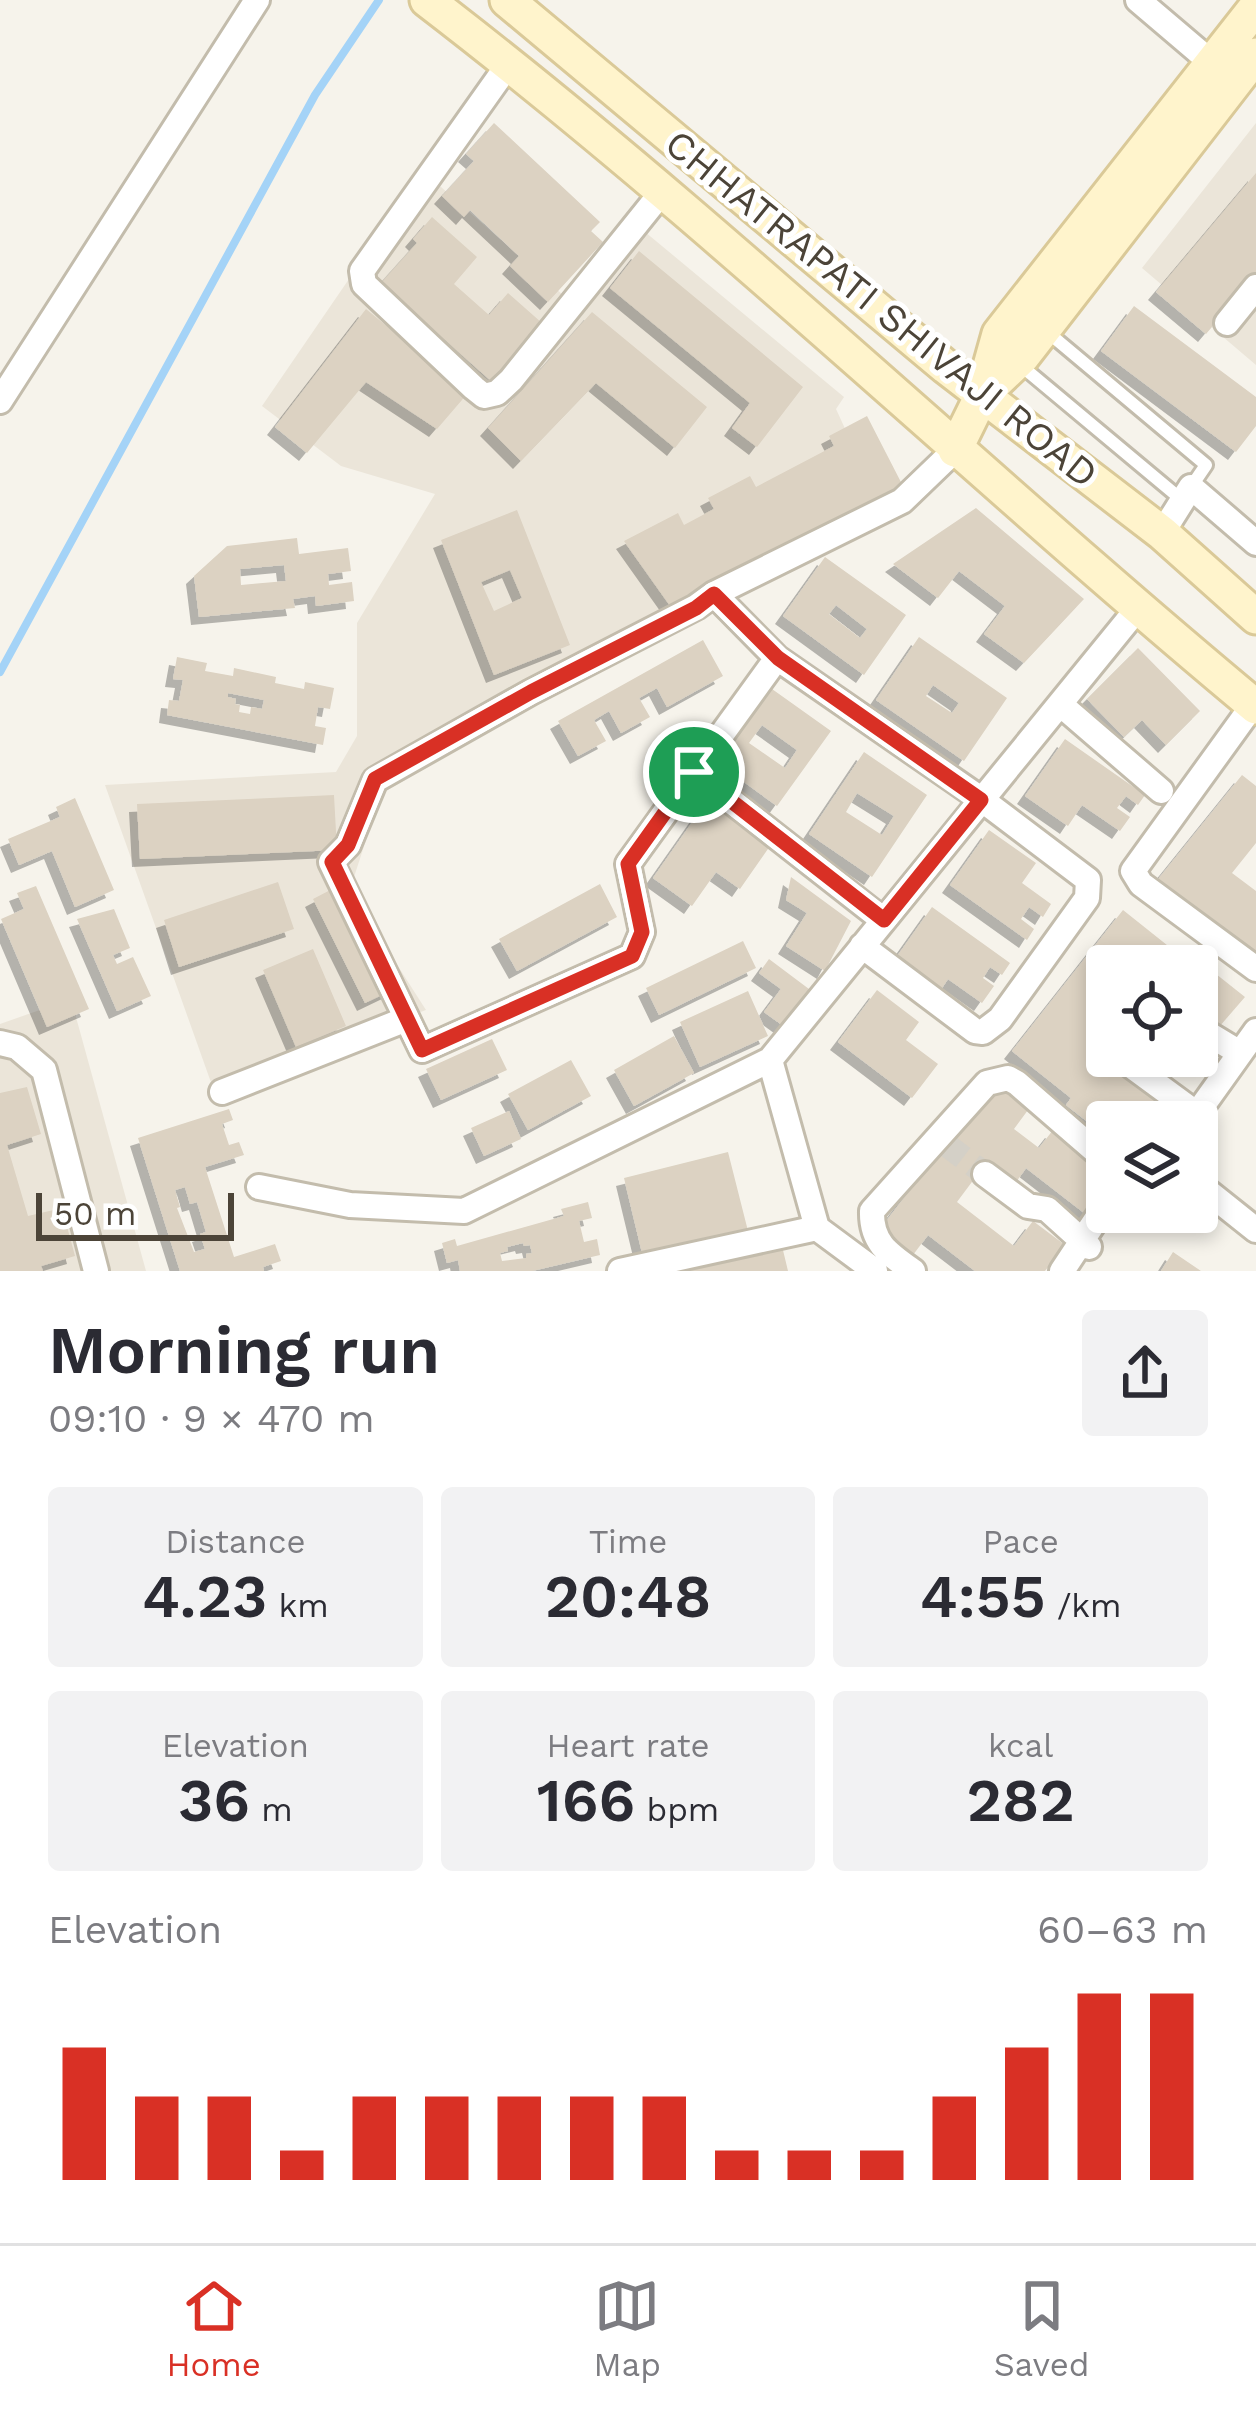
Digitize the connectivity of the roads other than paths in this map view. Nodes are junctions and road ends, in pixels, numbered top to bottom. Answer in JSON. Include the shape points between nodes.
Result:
{"nodes":[{"id":1,"x":256,"y":0,"type":"edge"},
{"id":2,"x":506,"y":0,"type":"edge"},
{"id":3,"x":1138,"y":0,"type":"edge"},
{"id":4,"x":1256,"y":7,"type":"edge"},
{"id":5,"x":437,"y":8,"type":"edge"},
{"id":6,"x":1256,"y":55,"type":"edge"},
{"id":7,"x":1212,"y":63,"type":"junction"},
{"id":8,"x":508,"y":65,"type":"junction"},
{"id":9,"x":662,"y":192,"type":"junction"},
{"id":10,"x":1256,"y":287,"type":"edge"},
{"id":11,"x":1227,"y":323,"type":"dead end"},
{"id":12,"x":1044,"y":329,"type":"junction"},
{"id":13,"x":1017,"y":362,"type":"junction"},
{"id":14,"x":982,"y":395,"type":"junction"},
{"id":15,"x":0,"y":401,"type":"edge"},
{"id":16,"x":955,"y":449,"type":"junction"},
{"id":17,"x":1187,"y":494,"type":"junction"},
{"id":18,"x":1162,"y":533,"type":"junction"},
{"id":19,"x":1256,"y":543,"type":"edge"},
{"id":20,"x":714,"y":594,"type":"junction"},
{"id":21,"x":1138,"y":608,"type":"junction"},
{"id":22,"x":1256,"y":617,"type":"edge"},
{"id":23,"x":778,"y":658,"type":"junction"},
{"id":24,"x":1060,"y":704,"type":"junction"},
{"id":25,"x":1255,"y":706,"type":"edge"},
{"id":26,"x":694,"y":772,"type":"junction"},
{"id":27,"x":1161,"y":791,"type":"dead end"},
{"id":28,"x":981,"y":800,"type":"junction"},
{"id":29,"x":884,"y":920,"type":"junction"},
{"id":30,"x":858,"y":952,"type":"junction"},
{"id":31,"x":1256,"y":969,"type":"edge"},
{"id":32,"x":404,"y":1020,"type":"junction"},
{"id":33,"x":1256,"y":1031,"type":"edge"},
{"id":34,"x":1218,"y":1040,"type":"edge"},
{"id":35,"x":962,"y":1042,"type":"dead end"},
{"id":36,"x":0,"y":1043,"type":"edge"},
{"id":37,"x":1240,"y":1053,"type":"junction"},
{"id":38,"x":770,"y":1060,"type":"junction"},
{"id":39,"x":1144,"y":1077,"type":"edge"},
{"id":40,"x":222,"y":1092,"type":"dead end"},
{"id":41,"x":1173,"y":1101,"type":"edge"},
{"id":42,"x":1206,"y":1101,"type":"edge"},
{"id":43,"x":1086,"y":1144,"type":"edge"},
{"id":44,"x":985,"y":1174,"type":"tunnel mouth"},
{"id":45,"x":259,"y":1186,"type":"dead end"},
{"id":46,"x":1218,"y":1200,"type":"edge"},
{"id":47,"x":817,"y":1228,"type":"junction"},
{"id":48,"x":1256,"y":1230,"type":"edge"},
{"id":49,"x":1091,"y":1233,"type":"edge"},
{"id":50,"x":1096,"y":1233,"type":"edge"},
{"id":51,"x":1086,"y":1243,"type":"junction"},
{"id":52,"x":96,"y":1271,"type":"edge"},
{"id":53,"x":620,"y":1271,"type":"edge"},
{"id":54,"x":875,"y":1271,"type":"edge"},
{"id":55,"x":913,"y":1271,"type":"edge"},
{"id":56,"x":1065,"y":1271,"type":"edge"}],
"edges":[{"from":1,"to":15,"type":"street"},
{"from":2,"to":14,"type":"main road","name":"CHHATRAPATI SHIVAJI ROAD"},
{"from":3,"to":7,"type":"street"},
{"from":4,"to":7,"type":"main road"},
{"from":5,"to":8,"type":"main road"},
{"from":6,"to":12,"type":"main road"},
{"from":7,"to":14,"type":"main road","via":[[999,334]]},
{"from":8,"to":9,"type":"main road"},
{"from":8,"to":9,"type":"street","via":[[362,271],[364,284],[474,388],[484,396],[511,380]]},
{"from":9,"to":16,"type":"main road"},
{"from":10,"to":11,"type":"street"},
{"from":12,"to":13,"type":"main road"},
{"from":12,"to":17,"type":"lane","via":[[1206,464]]},
{"from":13,"to":14,"type":"main road"},
{"from":13,"to":17,"type":"lane"},
{"from":14,"to":16,"type":"main road"},
{"from":14,"to":18,"type":"main road","name":"CHHATRAPATI SHIVAJI ROAD"},
{"from":16,"to":20,"type":"street","via":[[902,501]]},
{"from":16,"to":21,"type":"main road"},
{"from":17,"to":18,"type":"street"},
{"from":17,"to":19,"type":"street"},
{"from":18,"to":22,"type":"main road","name":"CHHATRAPATI SHIVAJI ROAD"},
{"from":20,"to":23,"type":"street"},
{"from":20,"to":32,"type":"street","via":[[375,779],[348,845],[332,862]]},
{"from":21,"to":24,"type":"street"},
{"from":21,"to":25,"type":"main road"},
{"from":23,"to":26,"type":"street"},
{"from":23,"to":28,"type":"street"},
{"from":24,"to":27,"type":"street"},
{"from":24,"to":28,"type":"street"},
{"from":25,"to":31,"type":"street","via":[[1133,871]]},
{"from":26,"to":29,"type":"street"},
{"from":26,"to":32,"type":"street","via":[[628,864],[642,932],[632,956],[422,1050]]},
{"from":28,"to":29,"type":"street"},
{"from":28,"to":30,"type":"street","via":[[1088,880],[1090,890],[1000,1019],[975,1031]]},
{"from":29,"to":30,"type":"street"},
{"from":30,"to":35,"type":"street"},
{"from":30,"to":38,"type":"street"},
{"from":32,"to":40,"type":"street"},
{"from":33,"to":37,"type":"street"},
{"from":34,"to":37,"type":"street"},
{"from":36,"to":52,"type":"street","via":[[44,1070]]},
{"from":37,"to":42,"type":"street"},
{"from":38,"to":45,"type":"street","via":[[464,1211],[350,1205]]},
{"from":38,"to":47,"type":"street"},
{"from":39,"to":41,"type":"street"},
{"from":43,"to":55,"type":"street","via":[[1007,1078],[987,1083],[872,1211],[874,1238]]},
{"from":44,"to":51,"type":"street","via":[[1028,1206],[1047,1209]]},
{"from":46,"to":48,"type":"street"},
{"from":47,"to":53,"type":"street"},
{"from":47,"to":54,"type":"street"},
{"from":49,"to":51,"type":"street"},
{"from":50,"to":51,"type":"street"},
{"from":51,"to":56,"type":"street"}]}
